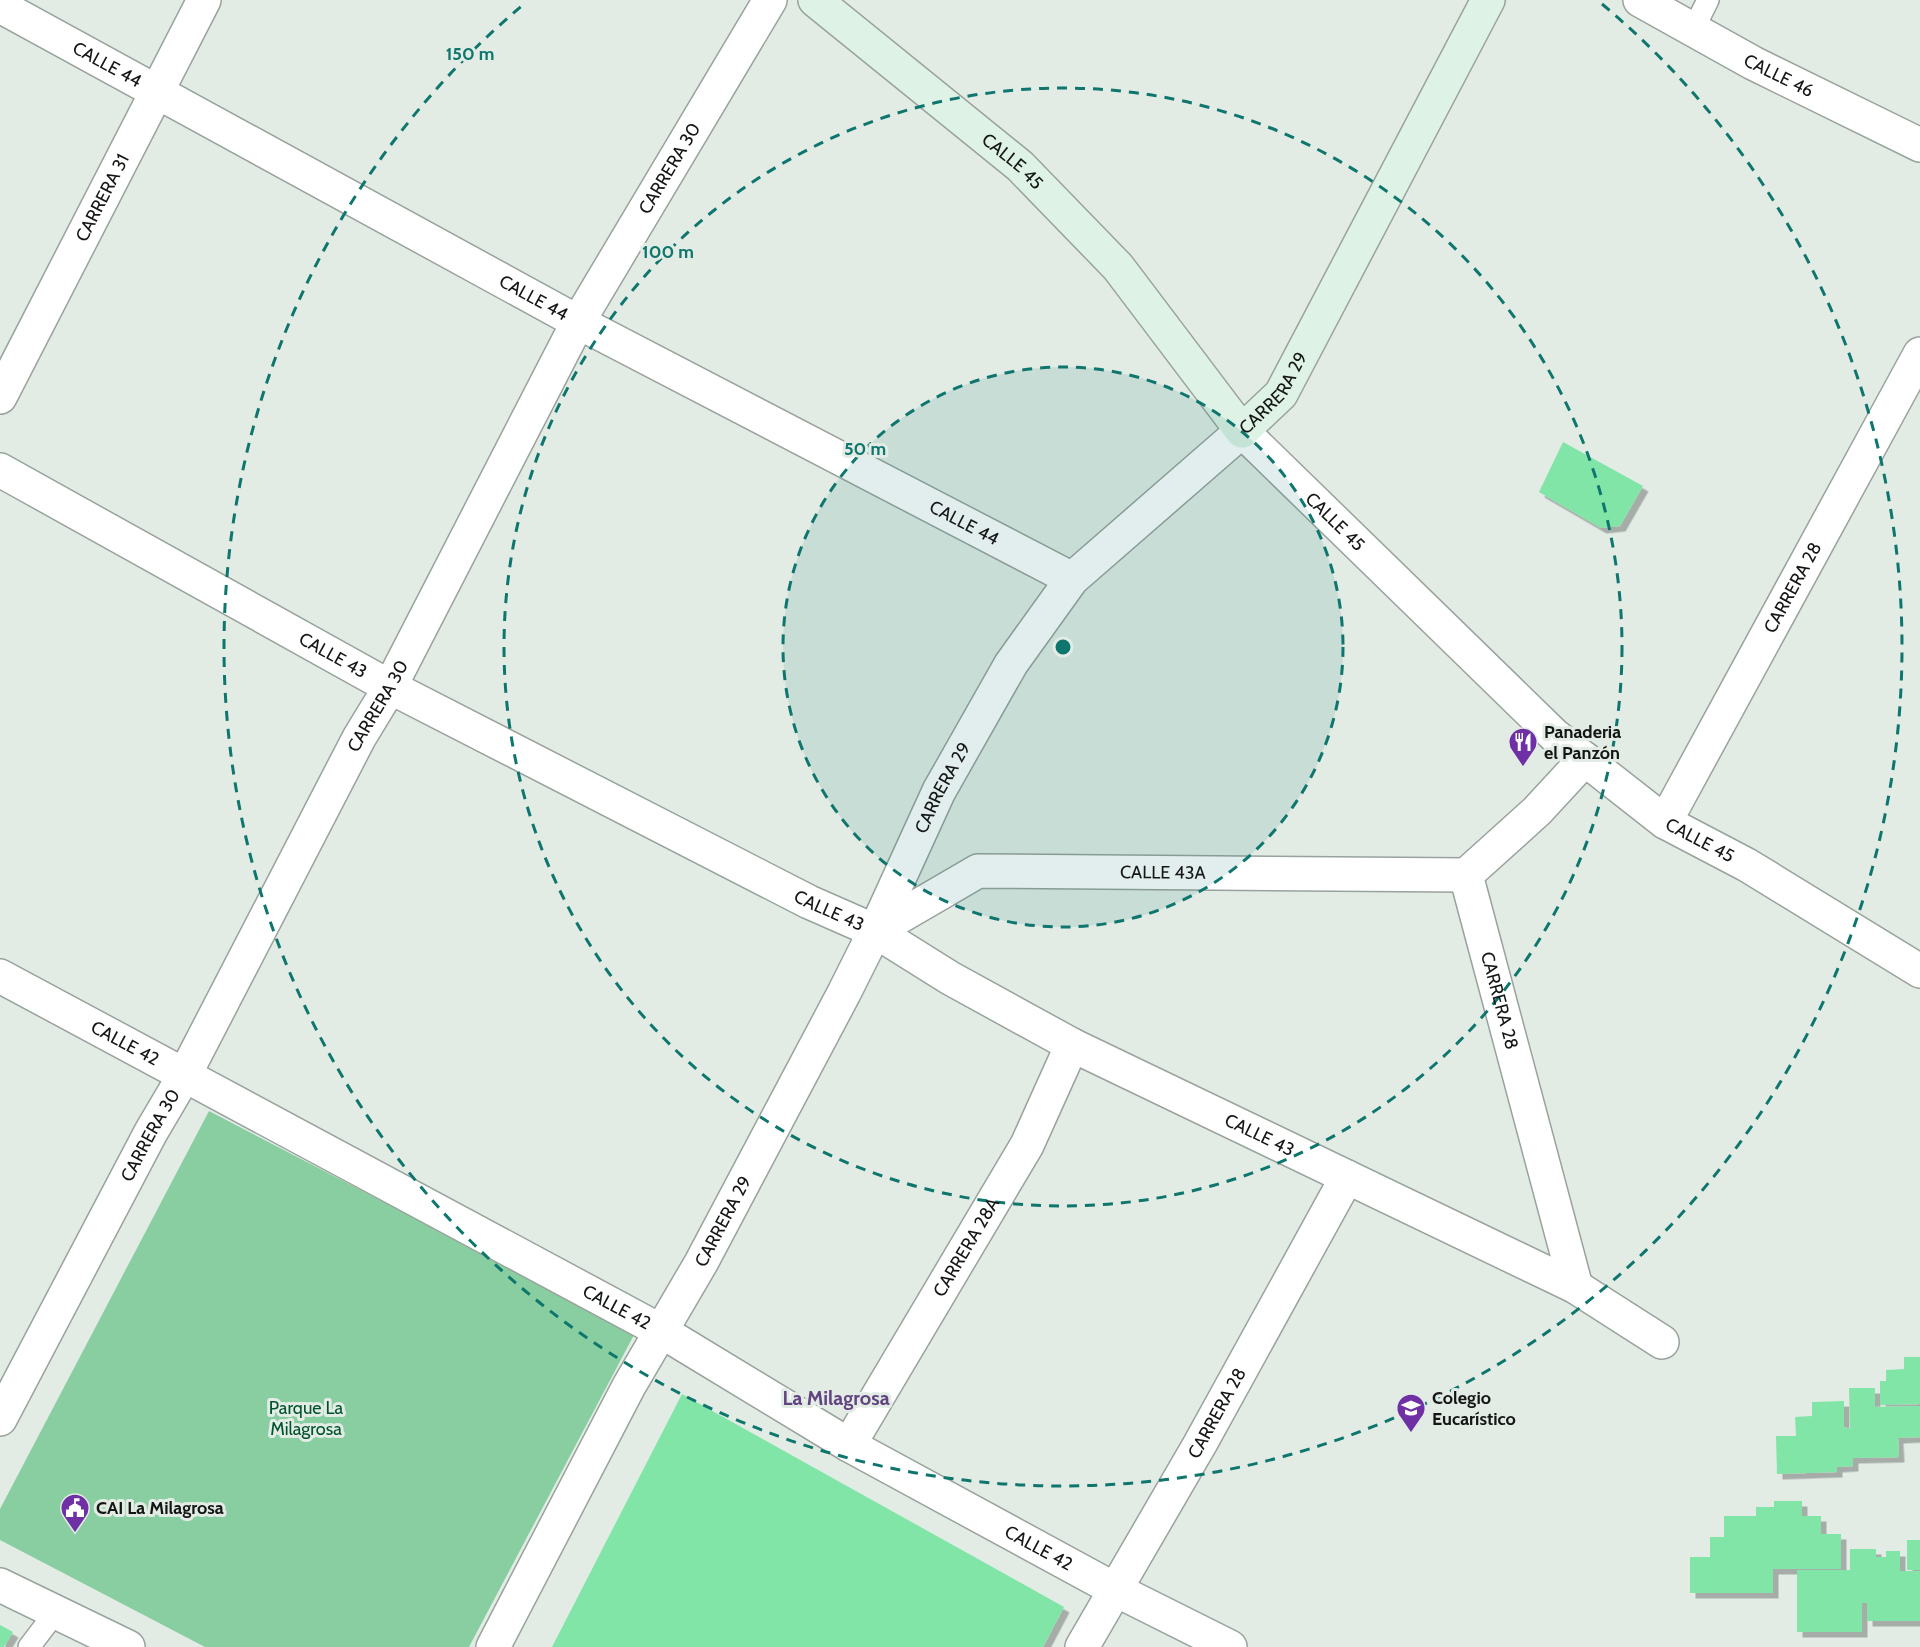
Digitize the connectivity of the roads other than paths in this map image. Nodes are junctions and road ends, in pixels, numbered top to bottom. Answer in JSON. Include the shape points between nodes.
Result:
{"nodes":[{"id":1,"x":204,"y":0,"type":"edge"},
{"id":2,"x":770,"y":0,"type":"edge"},
{"id":3,"x":815,"y":0,"type":"edge"},
{"id":4,"x":1488,"y":0,"type":"edge"},
{"id":5,"x":1640,"y":0,"type":"edge"},
{"id":6,"x":1708,"y":0,"type":"edge"},
{"id":7,"x":0,"y":6,"type":"edge"},
{"id":8,"x":1693,"y":30,"type":"junction"},
{"id":9,"x":159,"y":90,"type":"junction"},
{"id":10,"x":1920,"y":145,"type":"edge"},
{"id":11,"x":578,"y":322,"type":"junction"},
{"id":12,"x":1920,"y":354,"type":"edge"},
{"id":13,"x":0,"y":397,"type":"edge"},
{"id":14,"x":1242,"y":431,"type":"junction"},
{"id":15,"x":0,"y":470,"type":"edge"},
{"id":16,"x":1072,"y":579,"type":"junction"},
{"id":17,"x":390,"y":687,"type":"junction"},
{"id":18,"x":1585,"y":759,"type":"junction"},
{"id":19,"x":1665,"y":822,"type":"junction"},
{"id":20,"x":1466,"y":875,"type":"junction"},
{"id":21,"x":875,"y":931,"type":"junction"},
{"id":22,"x":1920,"y":970,"type":"edge"},
{"id":23,"x":0,"y":976,"type":"edge"},
{"id":24,"x":1072,"y":1045,"type":"junction"},
{"id":25,"x":184,"y":1076,"type":"junction"},
{"id":26,"x":1347,"y":1177,"type":"junction"},
{"id":27,"x":1576,"y":1287,"type":"junction"},
{"id":28,"x":661,"y":1331,"type":"junction"},
{"id":29,"x":1662,"y":1342,"type":"dead end"},
{"id":30,"x":0,"y":1419,"type":"edge"},
{"id":31,"x":849,"y":1445,"type":"junction"},
{"id":32,"x":0,"y":1585,"type":"edge"},
{"id":33,"x":1114,"y":1589,"type":"junction"},
{"id":34,"x":55,"y":1613,"type":"junction"},
{"id":35,"x":29,"y":1647,"type":"edge"},
{"id":36,"x":128,"y":1647,"type":"edge"},
{"id":37,"x":493,"y":1647,"type":"edge"},
{"id":38,"x":1082,"y":1647,"type":"edge"},
{"id":39,"x":1230,"y":1647,"type":"edge"}],
"edges":[{"from":1,"to":9,"type":"street","name":"CARRERA 31"},
{"from":2,"to":11,"type":"street","name":"CARRERA 30"},
{"from":3,"to":14,"type":"main road","name":"CALLE 45","via":[[1020,166],[1118,267]]},
{"from":4,"to":14,"type":"main road","name":"CARRERA 29","via":[[1281,394]]},
{"from":5,"to":8,"type":"street","name":"CALLE 46"},
{"from":6,"to":8,"type":"lane"},
{"from":7,"to":9,"type":"street","name":"CALLE 44"},
{"from":8,"to":10,"type":"street","name":"CALLE 46"},
{"from":9,"to":11,"type":"street","name":"CALLE 44"},
{"from":9,"to":13,"type":"street","name":"CARRERA 31"},
{"from":11,"to":16,"type":"street","name":"CALLE 44"},
{"from":11,"to":17,"type":"street","name":"CARRERA 30"},
{"from":12,"to":19,"type":"street","name":"CARRERA 28"},
{"from":14,"to":16,"type":"street","name":"CARRERA 29"},
{"from":14,"to":18,"type":"street","name":"CALLE 45","via":[[1554,735]]},
{"from":15,"to":17,"type":"street","name":"CALLE 43"},
{"from":16,"to":21,"type":"street","name":"CARRERA 29","via":[[1011,664],[939,791]]},
{"from":17,"to":21,"type":"street","name":"CALLE 43","via":[[809,902]]},
{"from":17,"to":25,"type":"street","name":"CARRERA 30","via":[[359,738]]},
{"from":18,"to":19,"type":"street","name":"CALLE 45"},
{"from":18,"to":20,"type":"street","via":[[1538,811]]},
{"from":19,"to":22,"type":"street","name":"CALLE 45","via":[[1747,865]]},
{"from":20,"to":21,"type":"street","name":"CALLE 43A","via":[[978,871]]},
{"from":20,"to":27,"type":"street","name":"CARRERA 28"},
{"from":21,"to":24,"type":"street","name":"CALLE 43","via":[[950,978]]},
{"from":21,"to":28,"type":"street","name":"CARRERA 29","via":[[701,1263]]},
{"from":23,"to":25,"type":"street","name":"CALLE 42"},
{"from":24,"to":26,"type":"street","name":"CALLE 43"},
{"from":24,"to":31,"type":"street","name":"CARRERA 28A","via":[[1027,1145]]},
{"from":25,"to":28,"type":"street","name":"CALLE 42"},
{"from":25,"to":30,"type":"street","name":"CARRERA 30"},
{"from":26,"to":27,"type":"street","name":"CALLE 43"},
{"from":26,"to":33,"type":"street","name":"CARRERA 28","via":[[1200,1444]]},
{"from":27,"to":29,"type":"street","name":"CALLE 43"},
{"from":28,"to":31,"type":"street","name":"CALLE 42"},
{"from":28,"to":37,"type":"street","name":"CARRERA 29"},
{"from":31,"to":33,"type":"street","name":"CALLE 42"},
{"from":32,"to":34,"type":"street"},
{"from":33,"to":38,"type":"street","name":"CARRERA 28"},
{"from":33,"to":39,"type":"street","name":"CALLE 42"},
{"from":34,"to":35,"type":"lane"},
{"from":34,"to":36,"type":"street"}]}
